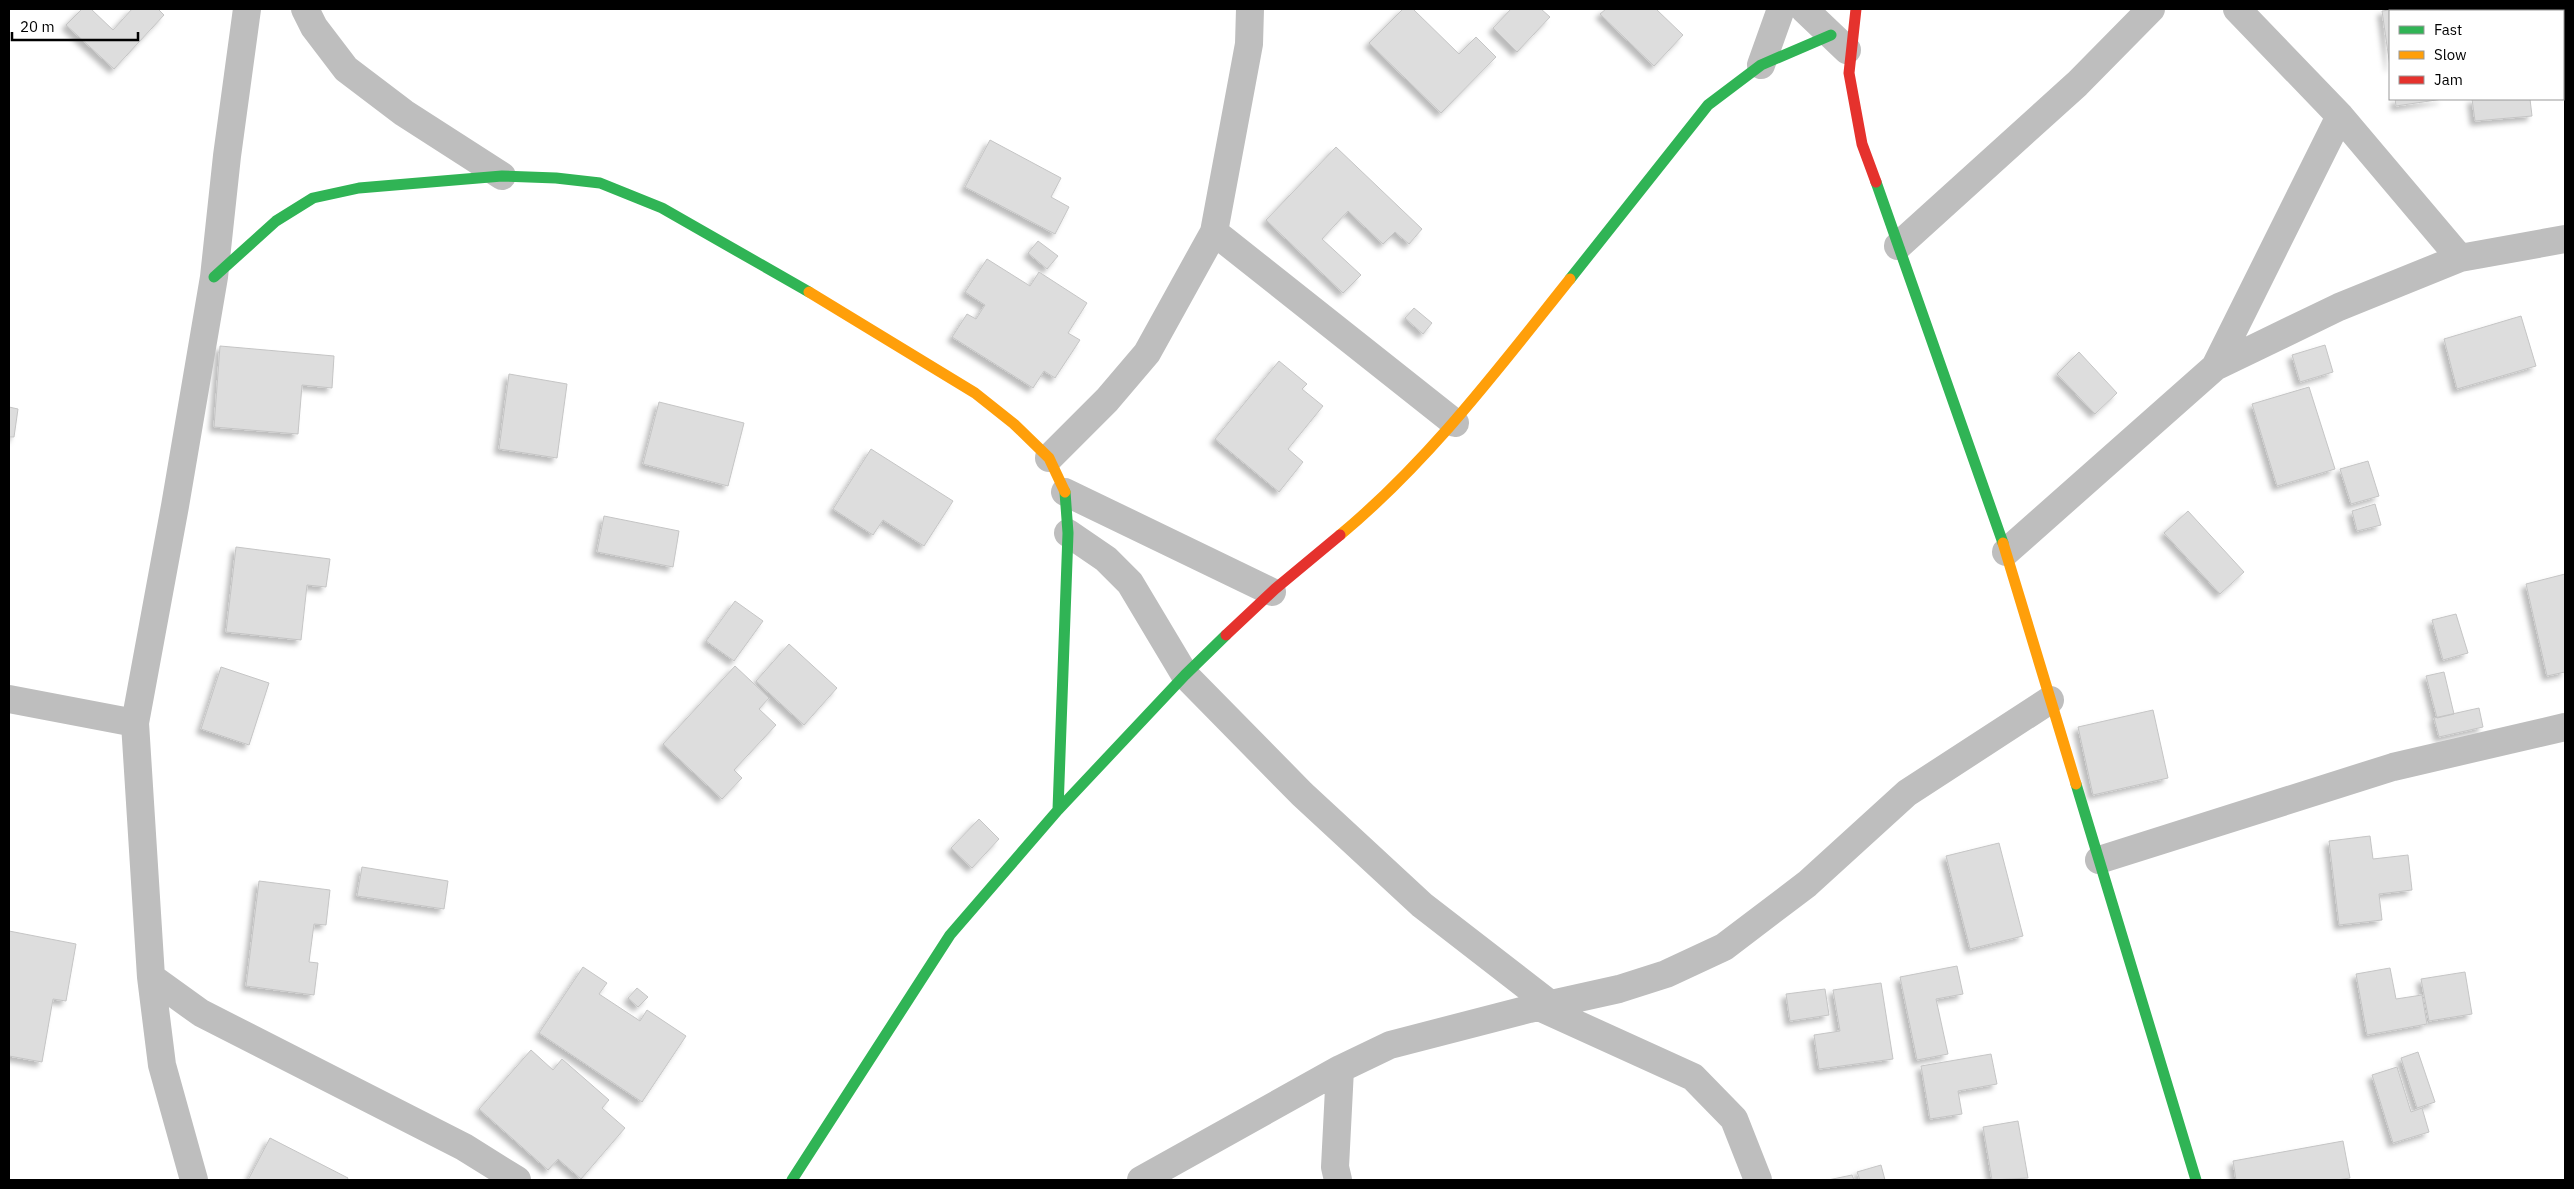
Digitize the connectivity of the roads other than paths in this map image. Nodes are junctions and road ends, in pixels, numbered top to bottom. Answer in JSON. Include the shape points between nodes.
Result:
{"nodes":[{"id":1,"x":247,"y":9,"type":"edge"},
{"id":2,"x":305,"y":9,"type":"edge"},
{"id":3,"x":1250,"y":9,"type":"edge"},
{"id":4,"x":1781,"y":9,"type":"edge"},
{"id":5,"x":1804,"y":9,"type":"edge"},
{"id":6,"x":1856,"y":9,"type":"edge"},
{"id":7,"x":2151,"y":9,"type":"edge"},
{"id":8,"x":2237,"y":9,"type":"edge"},
{"id":9,"x":1832,"y":35,"type":"junction"},
{"id":10,"x":1851,"y":54,"type":"junction"},
{"id":11,"x":1761,"y":65,"type":"junction"},
{"id":12,"x":2340,"y":116,"type":"junction"},
{"id":13,"x":502,"y":176,"type":"junction"},
{"id":14,"x":1214,"y":232,"type":"junction"},
{"id":15,"x":2565,"y":239,"type":"edge"},
{"id":16,"x":1898,"y":246,"type":"junction"},
{"id":17,"x":2460,"y":258,"type":"junction"},
{"id":18,"x":214,"y":277,"type":"junction"},
{"id":19,"x":2215,"y":367,"type":"junction"},
{"id":20,"x":1455,"y":423,"type":"junction"},
{"id":21,"x":1049,"y":458,"type":"junction"},
{"id":22,"x":1065,"y":492,"type":"junction"},
{"id":23,"x":1068,"y":533,"type":"junction"},
{"id":24,"x":2006,"y":552,"type":"junction"},
{"id":25,"x":1272,"y":592,"type":"junction"},
{"id":26,"x":1185,"y":674,"type":"junction"},
{"id":27,"x":9,"y":699,"type":"edge"},
{"id":28,"x":2050,"y":700,"type":"junction"},
{"id":29,"x":135,"y":723,"type":"junction"},
{"id":30,"x":2565,"y":727,"type":"edge"},
{"id":31,"x":1058,"y":810,"type":"junction"},
{"id":32,"x":2099,"y":860,"type":"junction"},
{"id":33,"x":151,"y":977,"type":"junction"},
{"id":34,"x":1544,"y":1005,"type":"junction"},
{"id":35,"x":1340,"y":1068,"type":"junction"},
{"id":36,"x":194,"y":1180,"type":"edge"},
{"id":37,"x":516,"y":1180,"type":"edge"},
{"id":38,"x":792,"y":1180,"type":"edge"},
{"id":39,"x":1141,"y":1180,"type":"edge"},
{"id":40,"x":1338,"y":1180,"type":"edge"},
{"id":41,"x":1758,"y":1180,"type":"edge"},
{"id":42,"x":2196,"y":1180,"type":"edge"}],
"edges":[{"from":1,"to":18,"type":"street"},
{"from":2,"to":13,"type":"street","via":[[314,27],[346,69],[404,113]]},
{"from":3,"to":14,"type":"street","via":[[1249,44]]},
{"from":4,"to":11,"type":"street"},
{"from":5,"to":9,"type":"street"},
{"from":6,"to":10,"type":"street"},
{"from":7,"to":16,"type":"street","via":[[2078,84]]},
{"from":8,"to":12,"type":"street"},
{"from":9,"to":10,"type":"street"},
{"from":9,"to":11,"type":"street"},
{"from":10,"to":16,"type":"street","via":[[1849,72],[1862,144]]},
{"from":11,"to":20,"type":"street","via":[[1708,105]]},
{"from":12,"to":17,"type":"street"},
{"from":12,"to":19,"type":"street"},
{"from":13,"to":18,"type":"street","via":[[359,188],[313,198],[276,221]]},
{"from":13,"to":21,"type":"street","via":[[600,183],[662,208],[840,310],[975,393]]},
{"from":14,"to":20,"type":"street"},
{"from":14,"to":21,"type":"street","via":[[1147,353],[1107,400]]},
{"from":15,"to":17,"type":"street"},
{"from":16,"to":24,"type":"street"},
{"from":17,"to":19,"type":"street","via":[[2340,307]]},
{"from":18,"to":29,"type":"street"},
{"from":19,"to":24,"type":"street"},
{"from":20,"to":25,"type":"street","via":[[1358,520]]},
{"from":21,"to":22,"type":"street"},
{"from":22,"to":23,"type":"street"},
{"from":22,"to":25,"type":"street"},
{"from":23,"to":26,"type":"street","via":[[1106,559],[1130,583]]},
{"from":23,"to":31,"type":"street"},
{"from":24,"to":28,"type":"street"},
{"from":25,"to":26,"type":"street"},
{"from":26,"to":31,"type":"street"},
{"from":26,"to":34,"type":"street","via":[[1302,794],[1422,905]]},
{"from":27,"to":29,"type":"street"},
{"from":28,"to":32,"type":"street"},
{"from":28,"to":34,"type":"street","via":[[1907,793],[1807,884],[1724,947],[1666,974],[1619,989]]},
{"from":29,"to":33,"type":"street"},
{"from":30,"to":32,"type":"street","via":[[2393,767]]},
{"from":31,"to":38,"type":"street","via":[[950,935]]},
{"from":32,"to":42,"type":"street"},
{"from":33,"to":36,"type":"street","via":[[162,1065]]},
{"from":33,"to":37,"type":"street","via":[[201,1013],[464,1147]]},
{"from":34,"to":35,"type":"street","via":[[1390,1045]]},
{"from":34,"to":41,"type":"street","via":[[1693,1077],[1734,1119]]},
{"from":35,"to":39,"type":"street"},
{"from":35,"to":40,"type":"street"}]}
